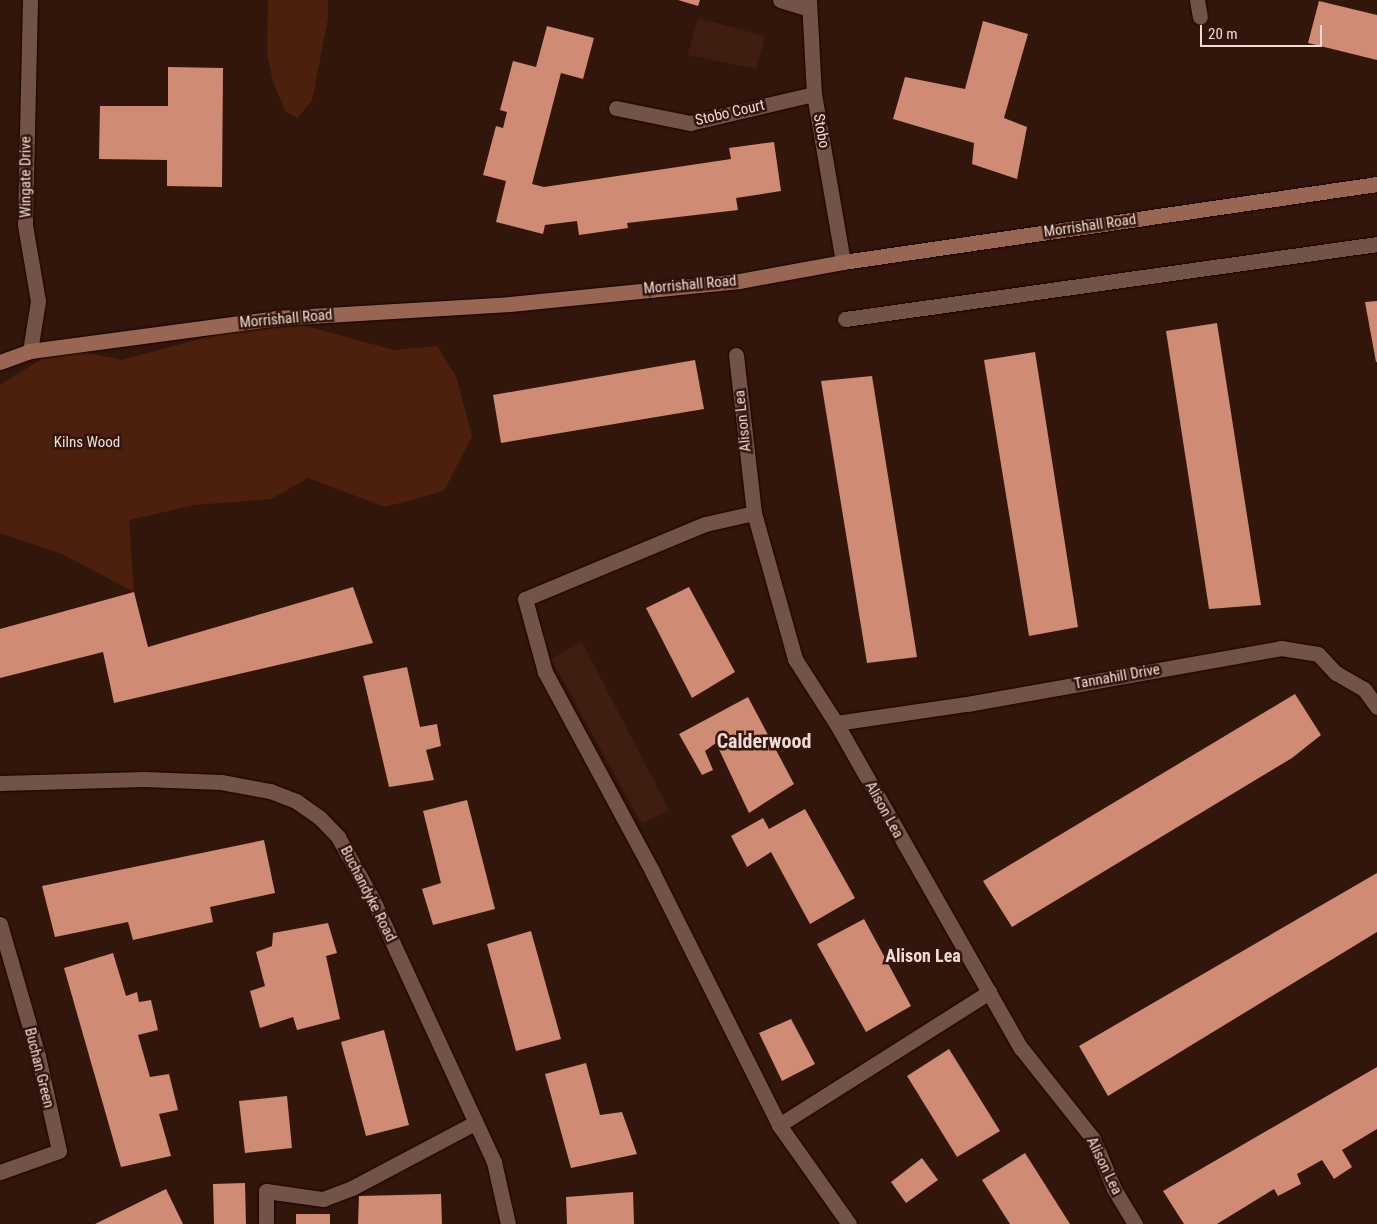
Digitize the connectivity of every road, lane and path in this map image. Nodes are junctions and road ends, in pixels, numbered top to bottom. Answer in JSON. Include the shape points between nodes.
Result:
{"nodes":[{"id":1,"x":30,"y":0,"type":"edge"},
{"id":2,"x":780,"y":0,"type":"edge"},
{"id":3,"x":1197,"y":0,"type":"edge"},
{"id":4,"x":809,"y":5,"type":"edge"},
{"id":5,"x":1200,"y":17,"type":"dead end"},
{"id":6,"x":814,"y":94,"type":"junction"},
{"id":7,"x":616,"y":108,"type":"dead end"},
{"id":8,"x":1377,"y":184,"type":"edge"},
{"id":9,"x":1377,"y":244,"type":"edge"},
{"id":10,"x":843,"y":262,"type":"junction"},
{"id":11,"x":846,"y":319,"type":"dead end"},
{"id":12,"x":30,"y":351,"type":"junction"},
{"id":13,"x":736,"y":355,"type":"dead end"},
{"id":14,"x":0,"y":362,"type":"edge"},
{"id":15,"x":754,"y":513,"type":"junction"},
{"id":16,"x":1377,"y":707,"type":"edge"},
{"id":17,"x":836,"y":723,"type":"junction"},
{"id":18,"x":0,"y":783,"type":"edge"},
{"id":19,"x":0,"y":924,"type":"edge"},
{"id":20,"x":989,"y":992,"type":"junction"},
{"id":21,"x":475,"y":1123,"type":"junction"},
{"id":22,"x":779,"y":1125,"type":"junction"},
{"id":23,"x":0,"y":1172,"type":"edge"},
{"id":24,"x":266,"y":1224,"type":"edge"},
{"id":25,"x":508,"y":1224,"type":"edge"},
{"id":26,"x":849,"y":1224,"type":"edge"},
{"id":27,"x":1135,"y":1224,"type":"edge"}],
"edges":[{"from":1,"to":12,"type":"street","name":"Wingate Drive","via":[[25,225],[38,301]]},
{"from":2,"to":4,"type":"street"},
{"from":3,"to":5,"type":"street"},
{"from":4,"to":6,"type":"street","name":"Stobo"},
{"from":6,"to":7,"type":"street","name":"Stobo Court","via":[[690,123]]},
{"from":6,"to":10,"type":"street","name":"Stobo"},
{"from":8,"to":10,"type":"street","name":"Morrishall Road"},
{"from":9,"to":11,"type":"street"},
{"from":10,"to":12,"type":"street","name":"Morrishall Road","via":[[739,281],[510,304],[276,318]]},
{"from":12,"to":14,"type":"street","name":"Morrishall Road"},
{"from":13,"to":15,"type":"street","name":"Alison Lea"},
{"from":15,"to":17,"type":"street","name":"Alison Lea","via":[[795,659]]},
{"from":15,"to":22,"type":"street","via":[[705,524],[525,599],[544,672],[652,871]]},
{"from":16,"to":17,"type":"street","name":"Tannahill Drive","via":[[1364,689],[1336,674],[1318,654],[1281,648],[968,704]]},
{"from":17,"to":20,"type":"street","name":"Alison Lea"},
{"from":18,"to":21,"type":"street","name":"Buchandyke Road","via":[[144,779],[221,782],[270,791],[296,801],[319,817],[338,837],[358,869]]},
{"from":19,"to":23,"type":"street","name":"Buchan Green","via":[[38,1056],[59,1151]]},
{"from":20,"to":22,"type":"street"},
{"from":20,"to":27,"type":"street","name":"Alison Lea","via":[[1021,1048],[1093,1139],[1114,1189]]},
{"from":21,"to":24,"type":"street","via":[[352,1188],[323,1199],[266,1191]]},
{"from":21,"to":25,"type":"street","name":"Buchandyke Road","via":[[494,1162]]},
{"from":22,"to":26,"type":"street"}]}
